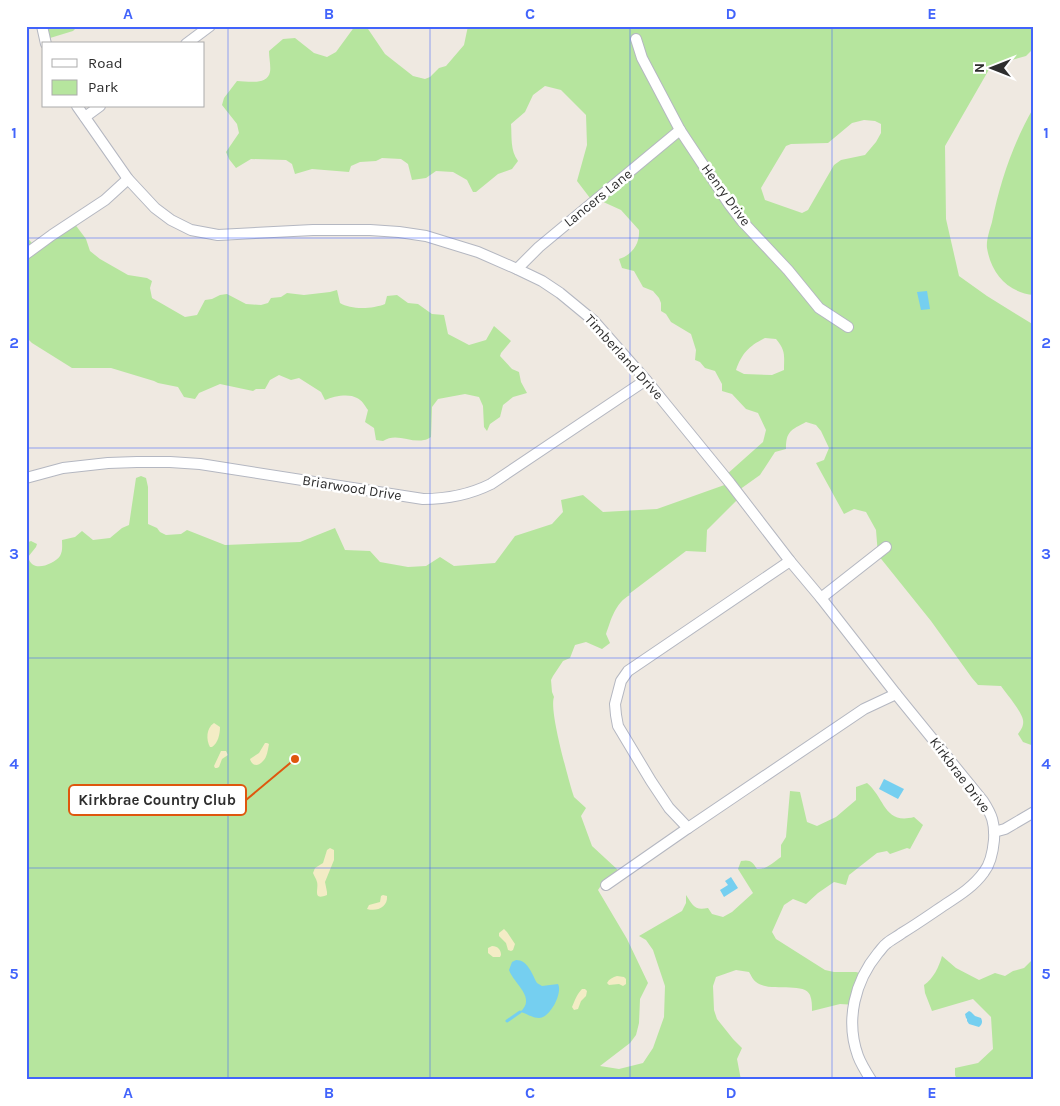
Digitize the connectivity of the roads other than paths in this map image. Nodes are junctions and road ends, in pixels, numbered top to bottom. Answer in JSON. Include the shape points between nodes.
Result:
{"nodes":[{"id":1,"x":42,"y":26,"type":"edge"},
{"id":2,"x":210,"y":26,"type":"edge"},
{"id":3,"x":636,"y":39,"type":"dead end"},
{"id":4,"x":46,"y":42,"type":"edge"},
{"id":5,"x":189,"y":42,"type":"edge"},
{"id":6,"x":78,"y":108,"type":"edge"},
{"id":7,"x":97,"y":108,"type":"edge"},
{"id":8,"x":85,"y":117,"type":"junction"},
{"id":9,"x":680,"y":130,"type":"junction"},
{"id":10,"x":128,"y":178,"type":"junction"},
{"id":11,"x":26,"y":254,"type":"edge"},
{"id":12,"x":517,"y":269,"type":"junction"},
{"id":13,"x":848,"y":327,"type":"dead end"},
{"id":14,"x":646,"y":380,"type":"junction"},
{"id":15,"x":26,"y":478,"type":"edge"},
{"id":16,"x":886,"y":547,"type":"dead end"},
{"id":17,"x":790,"y":561,"type":"junction"},
{"id":18,"x":822,"y":598,"type":"junction"},
{"id":19,"x":896,"y":694,"type":"junction"},
{"id":20,"x":1034,"y":812,"type":"edge"},
{"id":21,"x":688,"y":828,"type":"junction"},
{"id":22,"x":994,"y":832,"type":"junction"},
{"id":23,"x":606,"y":885,"type":"dead end"},
{"id":24,"x":871,"y":1080,"type":"edge"}],
"edges":[{"from":1,"to":4,"type":"street"},
{"from":2,"to":5,"type":"street"},
{"from":3,"to":9,"type":"street","name":"Henry Drive","via":[[642,58]]},
{"from":6,"to":8,"type":"street","name":"Timberland Drive"},
{"from":7,"to":8,"type":"street"},
{"from":8,"to":10,"type":"street","name":"Timberland Drive"},
{"from":9,"to":12,"type":"street","name":"Lancers Lane"},
{"from":9,"to":13,"type":"street","name":"Henry Drive","via":[[742,221],[819,308]]},
{"from":10,"to":11,"type":"street","via":[[105,200]]},
{"from":10,"to":12,"type":"street","name":"Timberland Drive","via":[[155,208],[191,230],[218,235],[313,230],[399,232],[450,242]]},
{"from":12,"to":14,"type":"street","name":"Timberland Drive","via":[[542,281],[578,307]]},
{"from":14,"to":15,"type":"street","name":"Briarwood Drive","via":[[491,484],[451,498],[423,499],[185,462],[63,468]]},
{"from":14,"to":17,"type":"street","name":"Timberland Drive"},
{"from":16,"to":18,"type":"street"},
{"from":17,"to":18,"type":"street","name":"Timberland Drive"},
{"from":17,"to":21,"type":"street","via":[[628,671],[621,681],[615,704],[618,726],[669,808]]},
{"from":18,"to":19,"type":"street","name":"Timberland Drive"},
{"from":19,"to":21,"type":"street","via":[[864,709]]},
{"from":19,"to":22,"type":"street","name":"Kirkbrae Drive","via":[[983,801],[991,813]]},
{"from":20,"to":22,"type":"street","via":[[1005,830]]},
{"from":21,"to":23,"type":"street"},
{"from":22,"to":24,"type":"street","name":"Kirkbrae Drive","via":[[993,851],[977,881],[886,944],[862,976],[854,1004],[852,1031],[858,1058]]}]}
